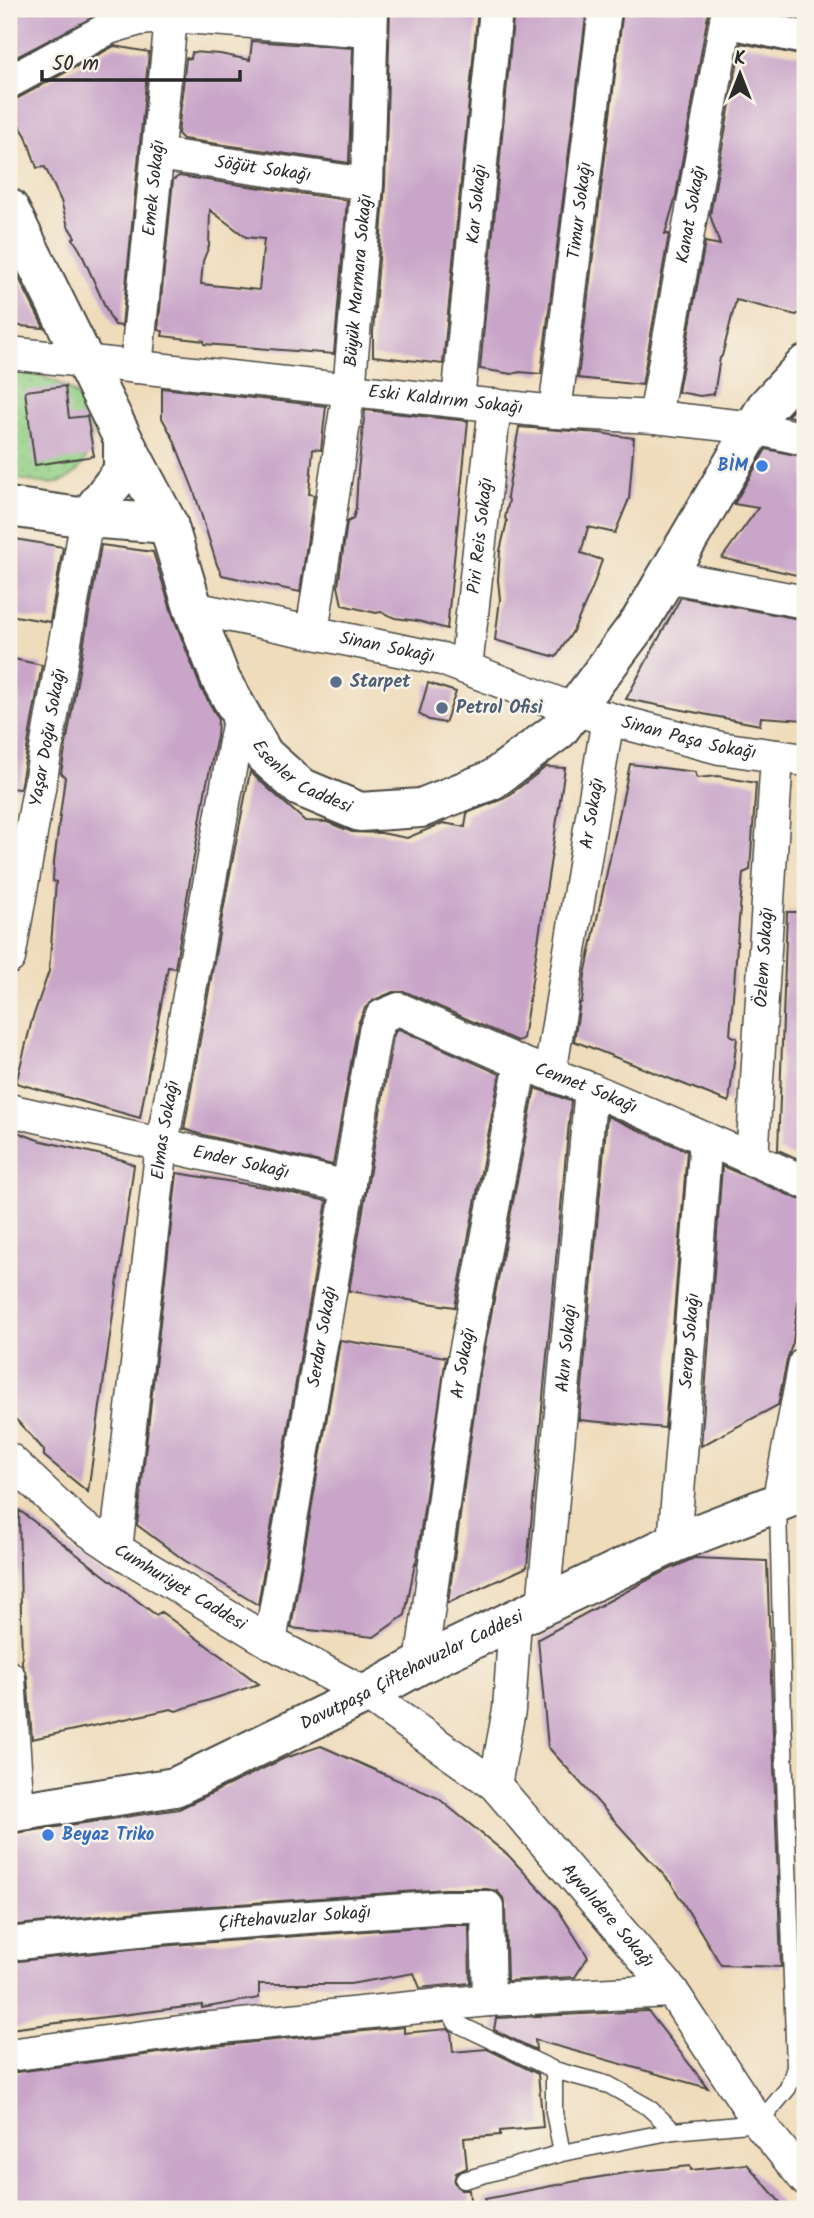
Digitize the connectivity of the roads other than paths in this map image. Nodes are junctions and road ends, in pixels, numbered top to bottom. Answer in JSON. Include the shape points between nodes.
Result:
{"nodes":[{"id":1,"x":496,"y":9,"type":"edge"},
{"id":2,"x":605,"y":9,"type":"edge"},
{"id":3,"x":172,"y":12,"type":"edge"},
{"id":4,"x":727,"y":15,"type":"edge"},
{"id":5,"x":371,"y":20,"type":"edge"},
{"id":6,"x":805,"y":38,"type":"edge"},
{"id":7,"x":9,"y":82,"type":"edge"},
{"id":8,"x":158,"y":154,"type":"junction"},
{"id":9,"x":367,"y":184,"type":"junction"},
{"id":10,"x":9,"y":208,"type":"edge"},
{"id":11,"x":9,"y":353,"type":"edge"},
{"id":12,"x":85,"y":362,"type":"junction"},
{"id":13,"x":805,"y":365,"type":"edge"},
{"id":14,"x":136,"y":367,"type":"junction"},
{"id":15,"x":349,"y":390,"type":"junction"},
{"id":16,"x":458,"y":401,"type":"junction"},
{"id":17,"x":495,"y":405,"type":"junction"},
{"id":18,"x":555,"y":412,"type":"junction"},
{"id":19,"x":655,"y":417,"type":"junction"},
{"id":20,"x":754,"y":428,"type":"junction"},
{"id":21,"x":123,"y":439,"type":"junction"},
{"id":22,"x":805,"y":439,"type":"edge"},
{"id":23,"x":9,"y":507,"type":"edge"},
{"id":24,"x":87,"y":518,"type":"junction"},
{"id":25,"x":168,"y":524,"type":"junction"},
{"id":26,"x":667,"y":576,"type":"junction"},
{"id":27,"x":805,"y":601,"type":"edge"},
{"id":28,"x":193,"y":607,"type":"junction"},
{"id":29,"x":312,"y":632,"type":"junction"},
{"id":30,"x":466,"y":668,"type":"junction"},
{"id":31,"x":240,"y":714,"type":"junction"},
{"id":32,"x":592,"y":714,"type":"junction"},
{"id":33,"x":791,"y":758,"type":"edge"},
{"id":34,"x":20,"y":836,"type":"edge"},
{"id":35,"x":9,"y":958,"type":"edge"},
{"id":36,"x":375,"y":1031,"type":"joint"},
{"id":37,"x":521,"y":1063,"type":"junction"},
{"id":38,"x":550,"y":1074,"type":"junction"},
{"id":39,"x":591,"y":1089,"type":"junction"},
{"id":40,"x":9,"y":1110,"type":"edge"},
{"id":41,"x":706,"y":1139,"type":"junction"},
{"id":42,"x":162,"y":1145,"type":"junction"},
{"id":43,"x":752,"y":1160,"type":"junction"},
{"id":44,"x":805,"y":1182,"type":"edge"},
{"id":45,"x":349,"y":1188,"type":"junction"},
{"id":46,"x":805,"y":1363,"type":"edge"},
{"id":47,"x":14,"y":1471,"type":"edge"},
{"id":48,"x":792,"y":1497,"type":"edge"},
{"id":49,"x":674,"y":1543,"type":"junction"},
{"id":50,"x":116,"y":1549,"type":"junction"},
{"id":51,"x":529,"y":1613,"type":"junction"},
{"id":52,"x":270,"y":1642,"type":"junction"},
{"id":53,"x":421,"y":1664,"type":"junction"},
{"id":54,"x":9,"y":1677,"type":"edge"},
{"id":55,"x":366,"y":1694,"type":"junction"},
{"id":56,"x":495,"y":1784,"type":"junction"},
{"id":57,"x":13,"y":1812,"type":"edge"},
{"id":58,"x":9,"y":1944,"type":"edge"},
{"id":59,"x":672,"y":1992,"type":"junction"},
{"id":60,"x":489,"y":2000,"type":"junction"},
{"id":61,"x":447,"y":2005,"type":"junction"},
{"id":62,"x":9,"y":2055,"type":"edge"},
{"id":63,"x":554,"y":2070,"type":"junction"},
{"id":64,"x":759,"y":2123,"type":"junction"},
{"id":65,"x":674,"y":2131,"type":"junction"},
{"id":66,"x":562,"y":2153,"type":"junction"},
{"id":67,"x":464,"y":2179,"type":"dead end"},
{"id":68,"x":805,"y":2179,"type":"edge"}],
"edges":[{"from":1,"to":16,"type":"street","name":"Kar Sokağı"},
{"from":2,"to":18,"type":"street","name":"Timur Sokağı"},
{"from":3,"to":5,"type":"street"},
{"from":3,"to":7,"type":"street","via":[[109,28]]},
{"from":3,"to":8,"type":"street","name":"Emek Sokağı"},
{"from":4,"to":6,"type":"street"},
{"from":4,"to":19,"type":"street","name":"Kanat Sokağı"},
{"from":5,"to":9,"type":"street","name":"Büyük Marmara Sokağı"},
{"from":8,"to":9,"type":"street","name":"Söğüt Sokağı"},
{"from":8,"to":14,"type":"street","name":"Emek Sokağı"},
{"from":9,"to":15,"type":"street","name":"Büyük Marmara Sokağı"},
{"from":10,"to":12,"type":"main road","name":"Esenler Caddesi"},
{"from":11,"to":12,"type":"street","name":"Eski Kaldırım Sokağı"},
{"from":12,"to":14,"type":"street","name":"Eski Kaldırım Sokağı"},
{"from":12,"to":21,"type":"main road","name":"Esenler Caddesi"},
{"from":13,"to":20,"type":"main road","name":"Esenler Caddesi","via":[[766,407]]},
{"from":14,"to":15,"type":"street","name":"Eski Kaldırım Sokağı"},
{"from":15,"to":16,"type":"street","name":"Eski Kaldırım Sokağı"},
{"from":15,"to":29,"type":"street","name":"Büyük Marmara Sokağı"},
{"from":16,"to":17,"type":"street","name":"Eski Kaldırım Sokağı"},
{"from":17,"to":18,"type":"street","name":"Eski Kaldırım Sokağı"},
{"from":17,"to":30,"type":"street","name":"Piri Reis Sokağı"},
{"from":18,"to":19,"type":"street","name":"Eski Kaldırım Sokağı"},
{"from":19,"to":20,"type":"street","name":"Eski Kaldırım Sokağı"},
{"from":20,"to":22,"type":"street","name":"Eski Kaldırım Sokağı"},
{"from":20,"to":26,"type":"main road","name":"Esenler Caddesi"},
{"from":21,"to":24,"type":"main road","via":[[123,471]]},
{"from":21,"to":25,"type":"main road","name":"Esenler Caddesi"},
{"from":23,"to":24,"type":"main road"},
{"from":24,"to":25,"type":"main road"},
{"from":24,"to":34,"type":"street","name":"Yaşar Doğu Sokağı"},
{"from":25,"to":28,"type":"main road","name":"Esenler Caddesi"},
{"from":26,"to":27,"type":"street"},
{"from":26,"to":32,"type":"main road","name":"Esenler Caddesi"},
{"from":28,"to":29,"type":"street","name":"Sinan Sokağı"},
{"from":28,"to":31,"type":"main road","name":"Esenler Caddesi","via":[[221,680]]},
{"from":29,"to":30,"type":"street","name":"Sinan Sokağı"},
{"from":30,"to":32,"type":"street","name":"Sinan Sokağı"},
{"from":31,"to":32,"type":"main road","name":"Esenler Caddesi","via":[[264,755],[299,787],[360,812],[421,808],[492,780],[559,730]]},
{"from":31,"to":42,"type":"street","name":"Elmas Sokağı"},
{"from":32,"to":33,"type":"street","name":"Sinan Paşa Sokağı","via":[[720,748]]},
{"from":32,"to":38,"type":"street","name":"Ar Sokağı"},
{"from":33,"to":43,"type":"street","name":"Özlem Sokağı"},
{"from":34,"to":35,"type":"street","name":"Yaşar Doğu Sokağı"},
{"from":36,"to":37,"type":"street","name":"Cennet Sokağı","via":[[382,1016],[399,1009]]},
{"from":36,"to":45,"type":"street","name":"Serdar Sokağı"},
{"from":37,"to":38,"type":"street","name":"Cennet Sokağı"},
{"from":37,"to":53,"type":"street","name":"Ar Sokağı","via":[[461,1374]]},
{"from":38,"to":39,"type":"street","name":"Cennet Sokağı"},
{"from":39,"to":41,"type":"street","name":"Cennet Sokağı"},
{"from":39,"to":51,"type":"street","name":"Akın Sokağı"},
{"from":40,"to":42,"type":"street","name":"Ender Sokağı"},
{"from":41,"to":43,"type":"street","name":"Cennet Sokağı"},
{"from":41,"to":49,"type":"street","name":"Serap Sokağı"},
{"from":42,"to":45,"type":"street","name":"Ender Sokağı"},
{"from":42,"to":50,"type":"street","name":"Elmas Sokağı"},
{"from":43,"to":44,"type":"street","name":"Cennet Sokağı"},
{"from":45,"to":52,"type":"street","name":"Serdar Sokağı"},
{"from":46,"to":48,"type":"street"},
{"from":47,"to":50,"type":"street","name":"Cumhuriyet Caddesi"},
{"from":48,"to":49,"type":"main road","name":"Davutpaşa Çiftehavuzlar Caddesi"},
{"from":48,"to":64,"type":"lane","via":[[783,1717],[795,2068],[789,2088]]},
{"from":49,"to":51,"type":"main road","name":"Davutpaşa Çiftehavuzlar Caddesi"},
{"from":50,"to":52,"type":"street","name":"Cumhuriyet Caddesi"},
{"from":51,"to":53,"type":"main road","name":"Davutpaşa Çiftehavuzlar Caddesi"},
{"from":51,"to":56,"type":"street","name":"Akın Sokağı"},
{"from":52,"to":55,"type":"street","name":"Cumhuriyet Caddesi"},
{"from":53,"to":55,"type":"main road","name":"Davutpaşa Çiftehavuzlar Caddesi"},
{"from":54,"to":57,"type":"street"},
{"from":55,"to":56,"type":"street","name":"Ayvalıdere Sokağı"},
{"from":55,"to":57,"type":"main road","name":"Davutpaşa Çiftehavuzlar Caddesi","via":[[175,1787]]},
{"from":56,"to":59,"type":"street","name":"Ayvalıdere Sokağı"},
{"from":58,"to":60,"type":"street","name":"Çiftehavuzlar Sokağı","via":[[185,1926],[487,1907]]},
{"from":59,"to":60,"type":"street"},
{"from":59,"to":64,"type":"street","name":"Ayvalıdere Sokağı"},
{"from":60,"to":61,"type":"street"},
{"from":61,"to":62,"type":"street","via":[[202,2029]]},
{"from":61,"to":63,"type":"lane","via":[[456,2023]]},
{"from":63,"to":65,"type":"lane","via":[[609,2085],[648,2107]]},
{"from":63,"to":66,"type":"lane","via":[[554,2112]]},
{"from":64,"to":65,"type":"lane"},
{"from":64,"to":68,"type":"street","name":"Ayvalıdere Sokağı"},
{"from":65,"to":66,"type":"lane"},
{"from":66,"to":67,"type":"lane"}]}
